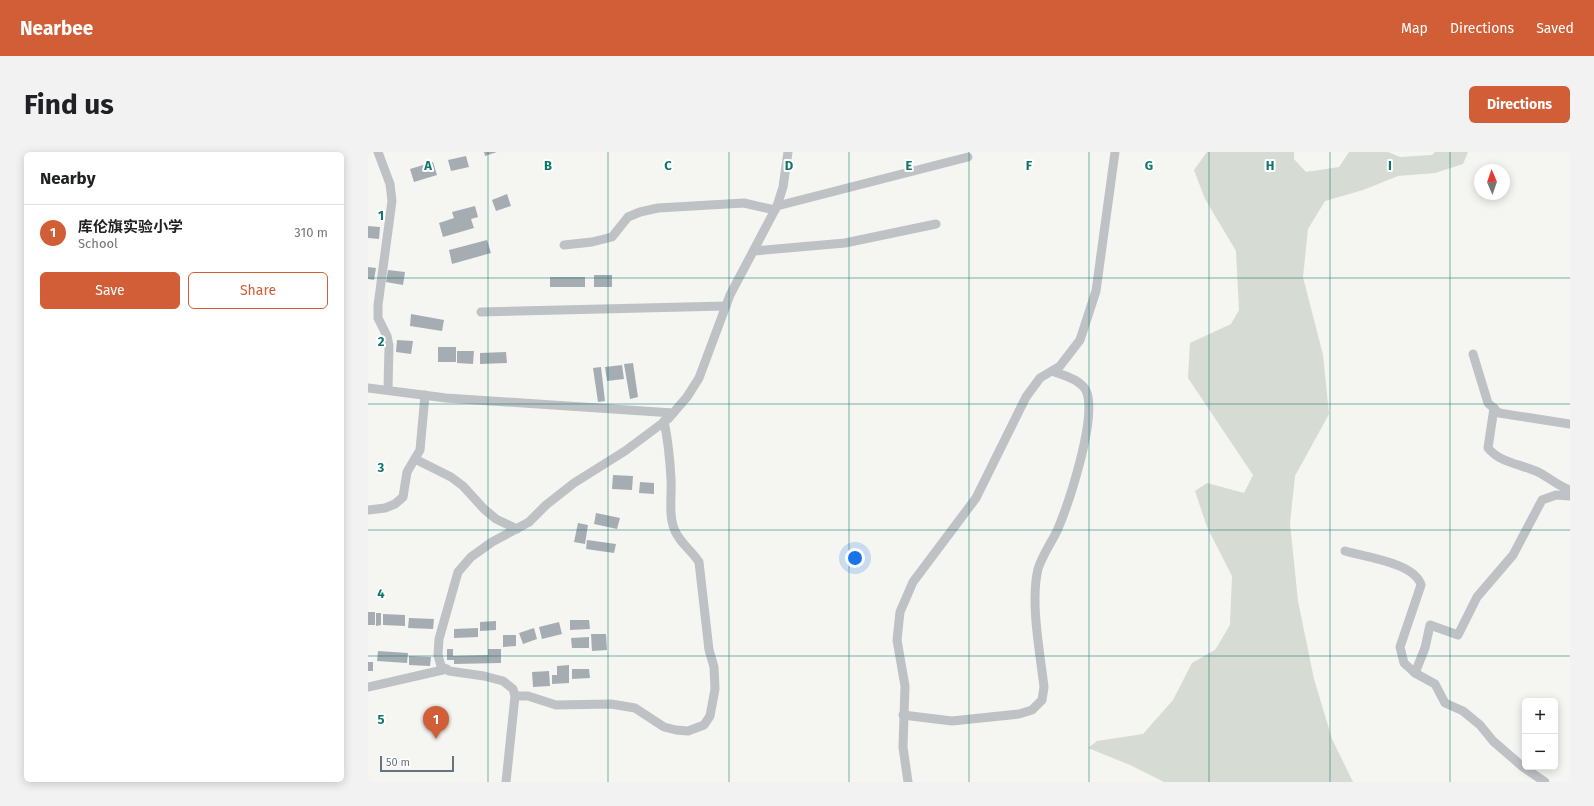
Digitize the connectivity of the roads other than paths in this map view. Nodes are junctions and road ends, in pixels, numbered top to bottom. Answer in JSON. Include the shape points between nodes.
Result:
{"nodes":[{"id":1,"x":378,"y":152,"type":"edge"},
{"id":2,"x":788,"y":152,"type":"edge"},
{"id":3,"x":1115,"y":152,"type":"edge"},
{"id":4,"x":368,"y":154,"type":"edge"},
{"id":5,"x":968,"y":156,"type":"dead end"},
{"id":6,"x":776,"y":208,"type":"junction"},
{"id":7,"x":936,"y":224,"type":"dead end"},
{"id":8,"x":564,"y":245,"type":"dead end"},
{"id":9,"x":754,"y":251,"type":"junction"},
{"id":10,"x":726,"y":306,"type":"junction"},
{"id":11,"x":481,"y":312,"type":"dead end"},
{"id":12,"x":1473,"y":354,"type":"dead end"},
{"id":13,"x":1052,"y":371,"type":"junction"},
{"id":14,"x":368,"y":388,"type":"edge"},
{"id":15,"x":388,"y":389,"type":"junction"},
{"id":16,"x":425,"y":395,"type":"junction"},
{"id":17,"x":1494,"y":408,"type":"junction"},
{"id":18,"x":673,"y":413,"type":"junction"},
{"id":19,"x":664,"y":421,"type":"junction"},
{"id":20,"x":1570,"y":424,"type":"edge"},
{"id":21,"x":415,"y":459,"type":"junction"},
{"id":22,"x":1570,"y":490,"type":"edge"},
{"id":23,"x":1570,"y":496,"type":"edge"},
{"id":24,"x":368,"y":510,"type":"edge"},
{"id":25,"x":517,"y":529,"type":"junction"},
{"id":26,"x":1345,"y":551,"type":"dead end"},
{"id":27,"x":447,"y":669,"type":"junction"},
{"id":28,"x":1415,"y":673,"type":"junction"},
{"id":29,"x":368,"y":687,"type":"edge"},
{"id":30,"x":515,"y":696,"type":"junction"},
{"id":31,"x":903,"y":716,"type":"junction"},
{"id":32,"x":506,"y":782,"type":"edge"},
{"id":33,"x":908,"y":782,"type":"edge"},
{"id":34,"x":1545,"y":782,"type":"edge"}],
"edges":[{"from":1,"to":4,"type":"street"},
{"from":1,"to":15,"type":"street","via":[[390,184],[392,201],[378,305],[378,318],[389,346]]},
{"from":2,"to":6,"type":"street","via":[[783,188]]},
{"from":3,"to":13,"type":"street","via":[[1096,291],[1080,340],[1060,366]]},
{"from":5,"to":6,"type":"street"},
{"from":6,"to":8,"type":"street","via":[[723,203],[658,208],[628,217],[612,237]]},
{"from":6,"to":9,"type":"street"},
{"from":7,"to":9,"type":"street","via":[[845,243]]},
{"from":9,"to":10,"type":"street"},
{"from":10,"to":11,"type":"street"},
{"from":10,"to":18,"type":"street","via":[[699,378]]},
{"from":12,"to":17,"type":"street","via":[[1488,403]]},
{"from":13,"to":31,"type":"street","via":[[1040,378],[1026,397],[976,498],[913,582],[900,612],[897,640],[905,686]]},
{"from":13,"to":31,"type":"street","via":[[1079,383],[1086,392],[1088,407],[1087,426],[1067,502],[1057,530],[1038,568],[1035,593],[1044,687],[1042,700],[1032,710],[982,719],[952,721]]},
{"from":14,"to":15,"type":"street"},
{"from":15,"to":16,"type":"street"},
{"from":16,"to":18,"type":"street"},
{"from":16,"to":21,"type":"street","via":[[420,450]]},
{"from":17,"to":20,"type":"street","via":[[1499,412]]},
{"from":17,"to":22,"type":"street","via":[[1488,448],[1495,457],[1540,473]]},
{"from":18,"to":19,"type":"street"},
{"from":19,"to":25,"type":"street","via":[[625,451],[574,483],[529,522]]},
{"from":19,"to":30,"type":"street","via":[[669,446],[671,518],[684,546],[699,562],[714,674],[715,689],[710,716],[704,725],[688,731],[676,730],[664,727],[635,708],[611,704],[556,705],[528,696]]},
{"from":21,"to":24,"type":"street","via":[[407,472],[403,497],[385,508]]},
{"from":21,"to":25,"type":"street","via":[[451,477],[496,519]]},
{"from":23,"to":28,"type":"street","via":[[1556,495],[1542,500],[1514,555],[1477,597],[1458,635],[1430,625],[1425,648]]},
{"from":25,"to":27,"type":"street","via":[[471,557],[458,572],[439,639],[438,655],[442,666]]},
{"from":26,"to":28,"type":"street","via":[[1403,567],[1420,580],[1421,585],[1400,646],[1404,663]]},
{"from":27,"to":29,"type":"street"},
{"from":27,"to":30,"type":"street","via":[[503,681],[513,689]]},
{"from":28,"to":34,"type":"street","via":[[1435,684],[1444,702],[1464,711],[1499,746]]},
{"from":30,"to":32,"type":"street"},
{"from":31,"to":33,"type":"street","via":[[903,747]]}]}
